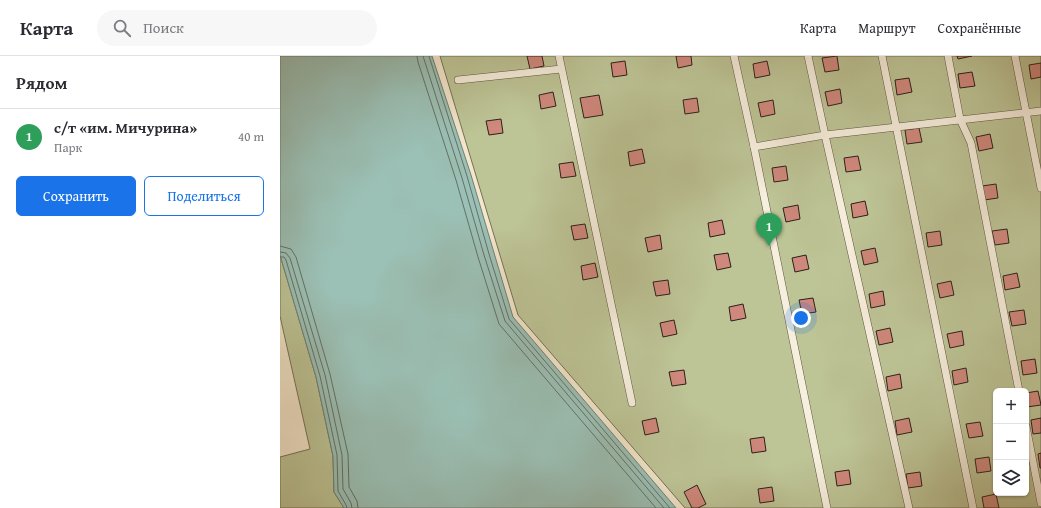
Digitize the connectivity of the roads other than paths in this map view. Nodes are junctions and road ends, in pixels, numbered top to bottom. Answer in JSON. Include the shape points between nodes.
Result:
{"nodes":[{"id":1,"x":559,"y":56,"type":"edge"},
{"id":2,"x":734,"y":56,"type":"edge"},
{"id":3,"x":808,"y":56,"type":"edge"},
{"id":4,"x":882,"y":56,"type":"edge"},
{"id":5,"x":948,"y":56,"type":"edge"},
{"id":6,"x":1015,"y":56,"type":"edge"},
{"id":7,"x":561,"y":69,"type":"junction"},
{"id":8,"x":458,"y":80,"type":"dead end"},
{"id":9,"x":1041,"y":111,"type":"edge"},
{"id":10,"x":1025,"y":113,"type":"junction"},
{"id":11,"x":960,"y":119,"type":"junction"},
{"id":12,"x":897,"y":126,"type":"junction"},
{"id":13,"x":825,"y":135,"type":"junction"},
{"id":14,"x":754,"y":147,"type":"junction"},
{"id":15,"x":1041,"y":188,"type":"edge"},
{"id":16,"x":1018,"y":388,"type":"edge"},
{"id":17,"x":632,"y":403,"type":"dead end"},
{"id":18,"x":1029,"y":441,"type":"edge"},
{"id":19,"x":1041,"y":503,"type":"edge"},
{"id":20,"x":827,"y":508,"type":"edge"},
{"id":21,"x":909,"y":508,"type":"edge"},
{"id":22,"x":973,"y":508,"type":"edge"}],
"edges":[{"from":1,"to":7,"type":"lane"},
{"from":2,"to":14,"type":"lane"},
{"from":3,"to":13,"type":"lane"},
{"from":4,"to":12,"type":"lane"},
{"from":5,"to":11,"type":"lane"},
{"from":6,"to":10,"type":"lane"},
{"from":7,"to":8,"type":"lane"},
{"from":7,"to":17,"type":"lane"},
{"from":9,"to":10,"type":"lane"},
{"from":10,"to":11,"type":"lane"},
{"from":10,"to":15,"type":"lane"},
{"from":11,"to":12,"type":"lane"},
{"from":11,"to":16,"type":"lane","via":[[971,143]]},
{"from":12,"to":13,"type":"lane"},
{"from":12,"to":22,"type":"lane"},
{"from":13,"to":14,"type":"lane"},
{"from":13,"to":21,"type":"lane"},
{"from":14,"to":20,"type":"lane"},
{"from":18,"to":19,"type":"lane"}]}
